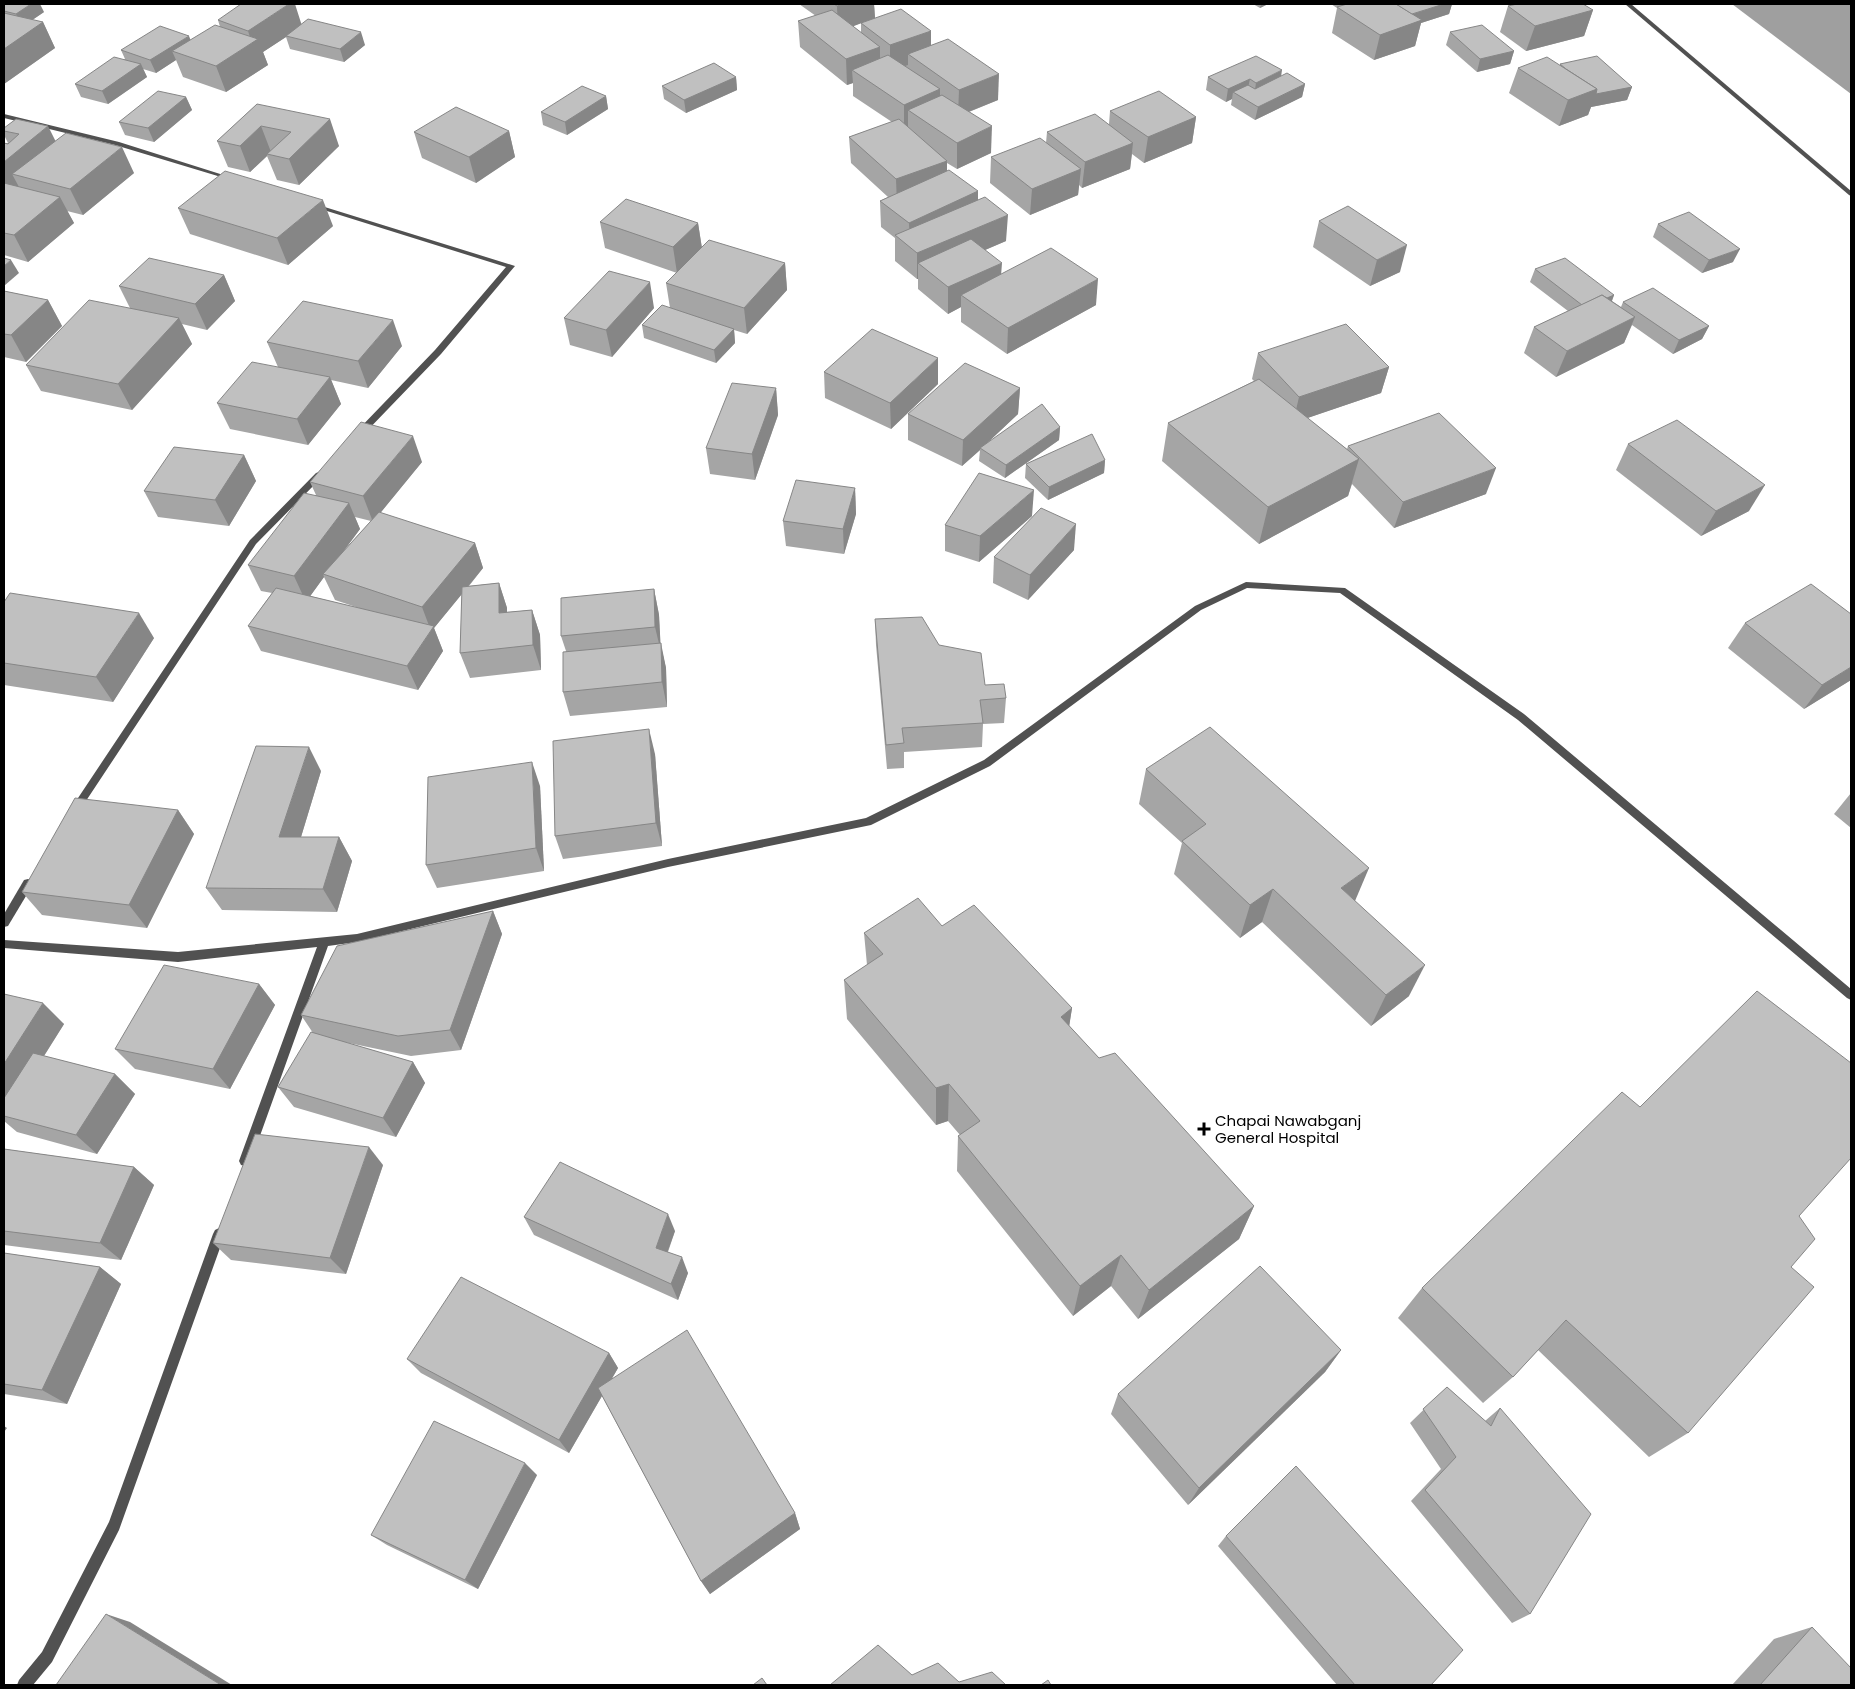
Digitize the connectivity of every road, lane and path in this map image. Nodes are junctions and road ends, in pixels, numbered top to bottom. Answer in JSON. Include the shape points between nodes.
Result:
{"nodes":[{"id":1,"x":1628,"y":4,"type":"edge"},
{"id":2,"x":4,"y":116,"type":"edge"},
{"id":3,"x":239,"y":181,"type":"edge"},
{"id":4,"x":1851,"y":194,"type":"edge"},
{"id":5,"x":304,"y":202,"type":"edge"},
{"id":6,"x":349,"y":444,"type":"edge"},
{"id":7,"x":328,"y":465,"type":"edge"},
{"id":8,"x":68,"y":820,"type":"edge"},
{"id":9,"x":33,"y":875,"type":"edge"},
{"id":10,"x":4,"y":922,"type":"edge"},
{"id":11,"x":324,"y":941,"type":"junction"},
{"id":12,"x":4,"y":944,"type":"edge"},
{"id":13,"x":1851,"y":995,"type":"edge"},
{"id":14,"x":240,"y":1175,"type":"edge"},
{"id":15,"x":223,"y":1221,"type":"edge"},
{"id":16,"x":24,"y":1685,"type":"edge"}],
"edges":[{"from":1,"to":4,"type":"street"},
{"from":2,"to":3,"type":"street","via":[[117,143]]},
{"from":5,"to":6,"type":"street","via":[[511,266],[438,352]]},
{"from":7,"to":8,"type":"street","via":[[253,542]]},
{"from":9,"to":10,"type":"street"},
{"from":11,"to":12,"type":"street","via":[[178,957]]},
{"from":11,"to":13,"type":"street","via":[[357,938],[668,863],[868,822],[986,763],[1198,608],[1246,585],[1342,590],[1521,717]]},
{"from":11,"to":14,"type":"street"},
{"from":15,"to":16,"type":"street","via":[[114,1525],[47,1657]]}]}
